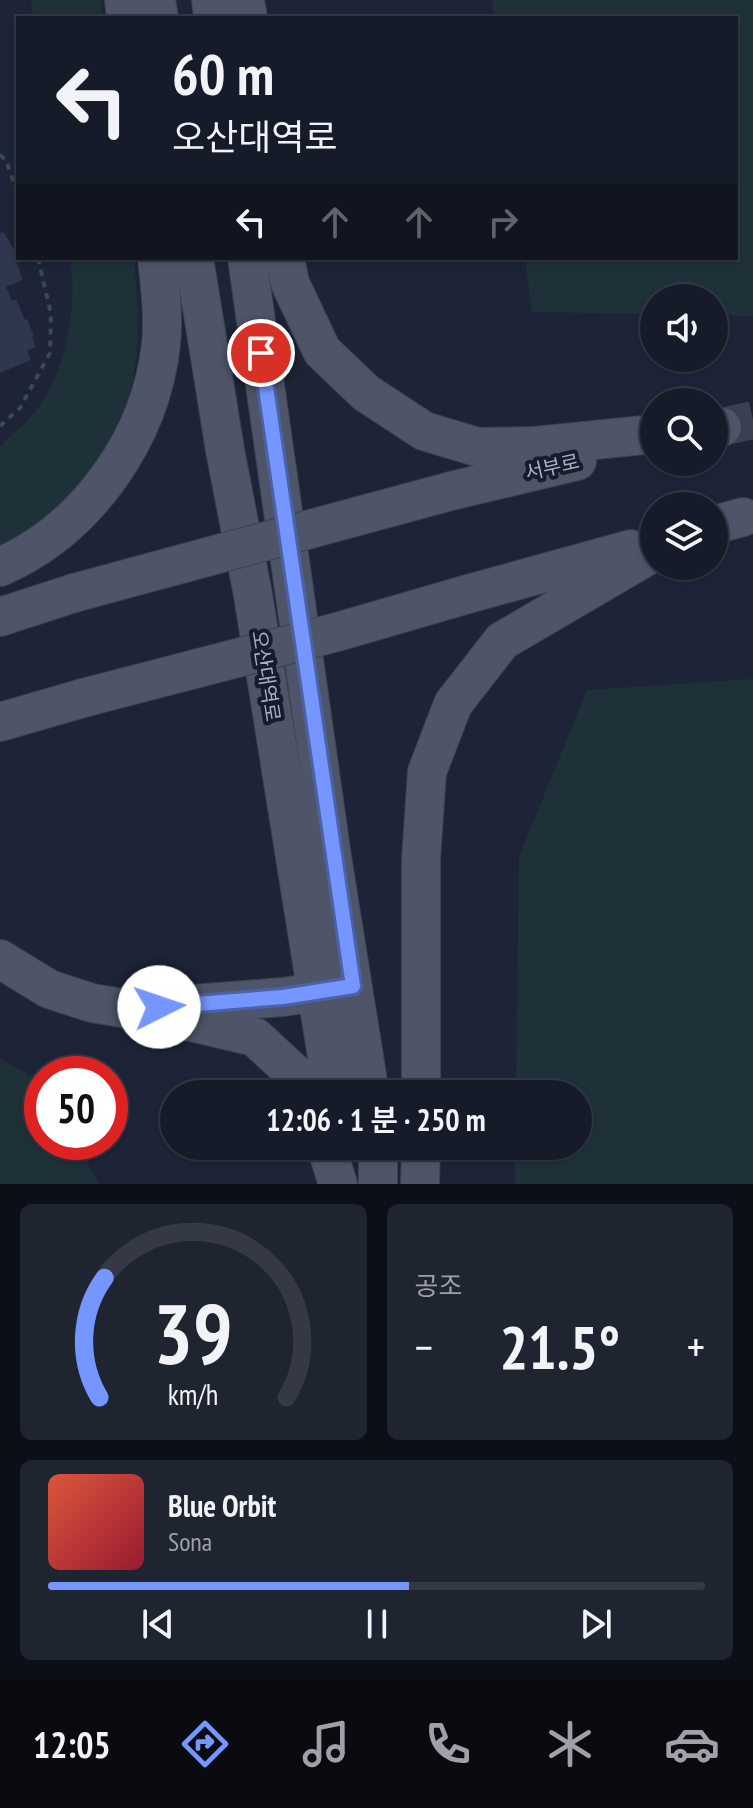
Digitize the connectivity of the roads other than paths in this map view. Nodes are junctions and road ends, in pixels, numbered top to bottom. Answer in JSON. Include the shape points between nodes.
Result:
{"nodes":[{"id":1,"x":157,"y":260,"type":"edge"},
{"id":2,"x":194,"y":260,"type":"edge"},
{"id":3,"x":247,"y":260,"type":"edge"},
{"id":4,"x":285,"y":260,"type":"edge"},
{"id":5,"x":640,"y":435,"type":"edge"},
{"id":6,"x":640,"y":446,"type":"edge"},
{"id":7,"x":640,"y":546,"type":"edge"},
{"id":8,"x":640,"y":560,"type":"edge"},
{"id":9,"x":0,"y":567,"type":"edge"},
{"id":10,"x":0,"y":617,"type":"edge"},
{"id":11,"x":0,"y":722,"type":"edge"},
{"id":12,"x":0,"y":959,"type":"edge"},
{"id":13,"x":335,"y":989,"type":"junction"},
{"id":14,"x":128,"y":1009,"type":"junction"},
{"id":15,"x":299,"y":1080,"type":"edge"},
{"id":16,"x":333,"y":1080,"type":"edge"},
{"id":17,"x":365,"y":1080,"type":"edge"},
{"id":18,"x":421,"y":1080,"type":"edge"},
{"id":19,"x":330,"y":1160,"type":"edge"},
{"id":20,"x":344,"y":1160,"type":"edge"},
{"id":21,"x":378,"y":1160,"type":"edge"},
{"id":22,"x":421,"y":1160,"type":"edge"},
{"id":23,"x":338,"y":1184,"type":"edge"},
{"id":24,"x":348,"y":1184,"type":"edge"},
{"id":25,"x":378,"y":1184,"type":"edge"},
{"id":26,"x":420,"y":1184,"type":"edge"}],
"edges":[{"from":1,"to":9,"type":"main road","via":[[161,342],[153,389],[132,440],[87,505],[48,539]]},
{"from":2,"to":13,"type":"main road","name":"오산대역로"},
{"from":3,"to":13,"type":"main road","name":"오산대역로"},
{"from":4,"to":5,"type":"main road","via":[[290,283],[322,351],[366,393],[424,431],[477,447]]},
{"from":6,"to":10,"type":"main road","name":"서부로","bridge":true,"via":[[451,491]]},
{"from":7,"to":11,"type":"main road","bridge":true},
{"from":8,"to":18,"type":"main road","via":[[502,641],[453,704],[427,772],[421,859]]},
{"from":12,"to":14,"type":"main road","via":[[49,989]]},
{"from":13,"to":14,"type":"main road"},
{"from":13,"to":16,"type":"main road","name":"오산대역로"},
{"from":13,"to":17,"type":"main road","name":"오산대역로"},
{"from":14,"to":15,"type":"main road","via":[[255,1037]]},
{"from":19,"to":23,"type":"main road"},
{"from":20,"to":24,"type":"main road"},
{"from":21,"to":25,"type":"main road"},
{"from":22,"to":26,"type":"main road"}]}
